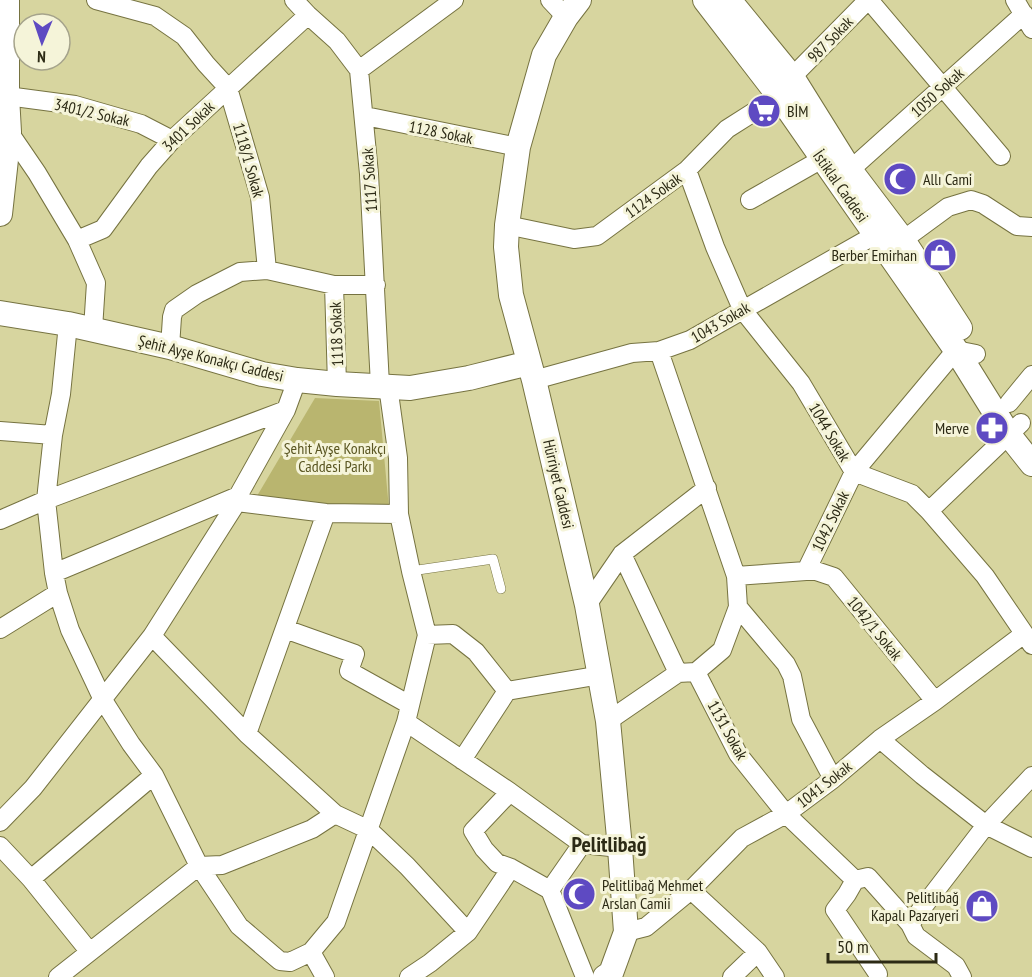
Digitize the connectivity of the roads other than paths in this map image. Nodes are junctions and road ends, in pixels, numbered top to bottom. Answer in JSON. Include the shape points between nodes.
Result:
{"nodes":[{"id":1,"x":7,"y":0,"type":"edge"},
{"id":2,"x":96,"y":0,"type":"edge"},
{"id":3,"x":454,"y":0,"type":"edge"},
{"id":4,"x":705,"y":0,"type":"edge"},
{"id":5,"x":729,"y":0,"type":"edge"},
{"id":6,"x":869,"y":0,"type":"edge"},
{"id":7,"x":306,"y":6,"type":"edge"},
{"id":8,"x":565,"y":6,"type":"edge"},
{"id":9,"x":1024,"y":15,"type":"edge"},
{"id":10,"x":359,"y":70,"type":"junction"},
{"id":11,"x":786,"y":87,"type":"junction"},
{"id":12,"x":943,"y":87,"type":"junction"},
{"id":13,"x":228,"y":88,"type":"junction"},
{"id":14,"x":7,"y":96,"type":"junction"},
{"id":15,"x":364,"y":116,"type":"junction"},
{"id":16,"x":9,"y":132,"type":"junction"},
{"id":17,"x":172,"y":140,"type":"junction"},
{"id":18,"x":518,"y":147,"type":"junction"},
{"id":19,"x":1001,"y":156,"type":"dead end"},
{"id":20,"x":822,"y":159,"type":"junction"},
{"id":21,"x":687,"y":170,"type":"junction"},
{"id":22,"x":850,"y":170,"type":"junction"},
{"id":23,"x":750,"y":200,"type":"dead end"},
{"id":24,"x":0,"y":214,"type":"edge"},
{"id":25,"x":507,"y":225,"type":"junction"},
{"id":26,"x":1032,"y":227,"type":"edge"},
{"id":27,"x":889,"y":233,"type":"junction"},
{"id":28,"x":77,"y":240,"type":"junction"},
{"id":29,"x":267,"y":270,"type":"junction"},
{"id":30,"x":334,"y":285,"type":"junction"},
{"id":31,"x":376,"y":285,"type":"junction"},
{"id":32,"x":742,"y":309,"type":"junction"},
{"id":33,"x":0,"y":313,"type":"edge"},
{"id":34,"x":68,"y":324,"type":"junction"},
{"id":35,"x":93,"y":329,"type":"junction"},
{"id":36,"x":170,"y":347,"type":"junction"},
{"id":37,"x":659,"y":351,"type":"junction"},
{"id":38,"x":966,"y":352,"type":"junction"},
{"id":39,"x":531,"y":372,"type":"junction"},
{"id":40,"x":1032,"y":375,"type":"edge"},
{"id":41,"x":297,"y":380,"type":"junction"},
{"id":42,"x":337,"y":384,"type":"junction"},
{"id":43,"x":384,"y":386,"type":"junction"},
{"id":44,"x":286,"y":410,"type":"junction"},
{"id":45,"x":1018,"y":425,"type":"edge"},
{"id":46,"x":0,"y":431,"type":"edge"},
{"id":47,"x":53,"y":435,"type":"junction"},
{"id":48,"x":1032,"y":465,"type":"edge"},
{"id":49,"x":854,"y":472,"type":"junction"},
{"id":50,"x":707,"y":488,"type":"junction"},
{"id":51,"x":238,"y":499,"type":"junction"},
{"id":52,"x":46,"y":500,"type":"junction"},
{"id":53,"x":929,"y":511,"type":"junction"},
{"id":54,"x":326,"y":513,"type":"junction"},
{"id":55,"x":399,"y":514,"type":"junction"},
{"id":56,"x":0,"y":520,"type":"edge"},
{"id":57,"x":622,"y":554,"type":"junction"},
{"id":58,"x":411,"y":571,"type":"junction"},
{"id":59,"x":806,"y":571,"type":"junction"},
{"id":60,"x":54,"y":573,"type":"junction"},
{"id":61,"x":736,"y":576,"type":"junction"},
{"id":62,"x":501,"y":589,"type":"dead end"},
{"id":63,"x":58,"y":593,"type":"junction"},
{"id":64,"x":587,"y":605,"type":"junction"},
{"id":65,"x":738,"y":607,"type":"junction"},
{"id":66,"x":0,"y":628,"type":"edge"},
{"id":67,"x":285,"y":628,"type":"junction"},
{"id":68,"x":427,"y":635,"type":"junction"},
{"id":69,"x":152,"y":636,"type":"junction"},
{"id":70,"x":1028,"y":640,"type":"edge"},
{"id":71,"x":687,"y":672,"type":"junction"},
{"id":72,"x":601,"y":675,"type":"junction"},
{"id":73,"x":507,"y":691,"type":"junction"},
{"id":74,"x":103,"y":700,"type":"junction"},
{"id":75,"x":935,"y":701,"type":"junction"},
{"id":76,"x":408,"y":713,"type":"junction"},
{"id":77,"x":608,"y":721,"type":"junction"},
{"id":78,"x":247,"y":734,"type":"junction"},
{"id":79,"x":880,"y":739,"type":"junction"},
{"id":80,"x":462,"y":760,"type":"junction"},
{"id":81,"x":154,"y":775,"type":"junction"},
{"id":82,"x":1032,"y":776,"type":"edge"},
{"id":83,"x":833,"y":779,"type":"junction"},
{"id":84,"x":510,"y":792,"type":"junction"},
{"id":85,"x":335,"y":814,"type":"junction"},
{"id":86,"x":786,"y":814,"type":"junction"},
{"id":87,"x":0,"y":822,"type":"edge"},
{"id":88,"x":986,"y":825,"type":"junction"},
{"id":89,"x":369,"y":830,"type":"junction"},
{"id":90,"x":582,"y":844,"type":"junction"},
{"id":91,"x":0,"y":846,"type":"edge"},
{"id":92,"x":620,"y":848,"type":"junction"},
{"id":93,"x":1032,"y":848,"type":"edge"},
{"id":94,"x":200,"y":866,"type":"junction"},
{"id":95,"x":510,"y":868,"type":"junction"},
{"id":96,"x":31,"y":879,"type":"junction"},
{"id":97,"x":855,"y":880,"type":"junction"},
{"id":98,"x":550,"y":890,"type":"junction"},
{"id":99,"x":692,"y":890,"type":"junction"},
{"id":100,"x":910,"y":924,"type":"junction"},
{"id":101,"x":468,"y":932,"type":"junction"},
{"id":102,"x":626,"y":932,"type":"junction"},
{"id":103,"x":89,"y":951,"type":"junction"},
{"id":104,"x":311,"y":952,"type":"junction"},
{"id":105,"x":758,"y":952,"type":"junction"},
{"id":106,"x":878,"y":974,"type":"dead end"},
{"id":107,"x":609,"y":976,"type":"edge"},
{"id":108,"x":58,"y":977,"type":"edge"},
{"id":109,"x":325,"y":977,"type":"edge"},
{"id":110,"x":409,"y":977,"type":"edge"},
{"id":111,"x":585,"y":977,"type":"edge"},
{"id":112,"x":732,"y":977,"type":"edge"},
{"id":113,"x":775,"y":977,"type":"edge"},
{"id":114,"x":962,"y":977,"type":"edge"}],
"edges":[{"from":1,"to":14,"type":"street"},
{"from":2,"to":13,"type":"street","via":[[154,16],[183,36]]},
{"from":3,"to":10,"type":"street"},
{"from":4,"to":11,"type":"street","name":"İstiklal Caddesi"},
{"from":5,"to":11,"type":"street","name":"İstiklal Caddesi"},
{"from":6,"to":11,"type":"street","name":"987 Sokak"},
{"from":6,"to":12,"type":"street"},
{"from":7,"to":10,"type":"street"},
{"from":7,"to":13,"type":"street","name":"3401 Sokak"},
{"from":8,"to":18,"type":"street","name":"Hürriyet Caddesi","via":[[544,55]]},
{"from":9,"to":12,"type":"street","name":"1050 Sokak"},
{"from":10,"to":15,"type":"street","name":"1117 Sokak"},
{"from":11,"to":20,"type":"street","name":"İstiklal Caddesi"},
{"from":11,"to":21,"type":"street","name":"1124 Sokak","via":[[727,129]]},
{"from":11,"to":22,"type":"street","name":"İstiklal Caddesi"},
{"from":12,"to":19,"type":"street"},
{"from":12,"to":22,"type":"street","name":"1050 Sokak"},
{"from":13,"to":17,"type":"street","name":"3401 Sokak"},
{"from":13,"to":29,"type":"street","name":"1118/1 Sokak","via":[[260,197]]},
{"from":14,"to":16,"type":"street"},
{"from":14,"to":17,"type":"street","name":"3401/2 Sokak","via":[[75,105],[141,124]]},
{"from":15,"to":18,"type":"street","name":"1128 Sokak"},
{"from":15,"to":31,"type":"street","name":"1117 Sokak"},
{"from":16,"to":24,"type":"street"},
{"from":16,"to":28,"type":"street"},
{"from":17,"to":28,"type":"street","name":"3401 Sokak","via":[[103,229]]},
{"from":18,"to":25,"type":"street","name":"Hürriyet Caddesi"},
{"from":20,"to":23,"type":"street"},
{"from":20,"to":27,"type":"street","name":"İstiklal Caddesi"},
{"from":21,"to":25,"type":"street","name":"1124 Sokak","via":[[597,236],[574,239]]},
{"from":21,"to":32,"type":"street","name":"1044 Sokak"},
{"from":22,"to":27,"type":"street","name":"İstiklal Caddesi"},
{"from":25,"to":39,"type":"street","name":"Hürriyet Caddesi","via":[[512,295]]},
{"from":26,"to":27,"type":"street","name":"1043 Sokak","via":[[1017,226],[971,200]]},
{"from":27,"to":32,"type":"street","name":"1043 Sokak"},
{"from":27,"to":38,"type":"street","name":"İstiklal Caddesi"},
{"from":28,"to":35,"type":"street","via":[[96,283]]},
{"from":29,"to":30,"type":"street","name":"1118 Sokak"},
{"from":29,"to":36,"type":"street","name":"1118 Sokak","via":[[240,272],[174,310]]},
{"from":30,"to":31,"type":"street","name":"1118 Sokak"},
{"from":30,"to":42,"type":"street","name":"1118 Sokak"},
{"from":31,"to":43,"type":"street","name":"1117 Sokak"},
{"from":32,"to":37,"type":"street","name":"1043 Sokak","via":[[690,340]]},
{"from":32,"to":49,"type":"street","name":"1044 Sokak","via":[[801,383]]},
{"from":33,"to":34,"type":"street","name":"Şehit Ayşe Konakçı Caddesi"},
{"from":34,"to":35,"type":"street","name":"Şehit Ayşe Konakçı Caddesi"},
{"from":34,"to":47,"type":"street"},
{"from":35,"to":36,"type":"street","name":"Şehit Ayşe Konakçı Caddesi"},
{"from":36,"to":41,"type":"street","name":"Şehit Ayşe Konakçı Caddesi"},
{"from":37,"to":39,"type":"street","name":"1043 Sokak"},
{"from":37,"to":50,"type":"street"},
{"from":38,"to":45,"type":"street","name":"İstiklal Caddesi"},
{"from":38,"to":49,"type":"street","name":"1042 Sokak"},
{"from":39,"to":43,"type":"street","name":"Şehit Ayşe Konakçı Caddesi","via":[[410,388]]},
{"from":39,"to":64,"type":"street","name":"Hürriyet Caddesi"},
{"from":40,"to":45,"type":"street"},
{"from":41,"to":42,"type":"street","name":"Şehit Ayşe Konakçı Caddesi"},
{"from":41,"to":44,"type":"street"},
{"from":42,"to":43,"type":"street","name":"Şehit Ayşe Konakçı Caddesi"},
{"from":43,"to":55,"type":"street","name":"1117 Sokak","via":[[398,458]]},
{"from":44,"to":51,"type":"street"},
{"from":44,"to":52,"type":"street"},
{"from":45,"to":48,"type":"street","name":"İstiklal Caddesi"},
{"from":45,"to":53,"type":"street"},
{"from":46,"to":47,"type":"street"},
{"from":47,"to":52,"type":"street"},
{"from":49,"to":53,"type":"street","name":"1044 Sokak","via":[[912,494]]},
{"from":49,"to":59,"type":"street","name":"1042 Sokak"},
{"from":50,"to":57,"type":"street"},
{"from":50,"to":61,"type":"street"},
{"from":51,"to":54,"type":"street"},
{"from":51,"to":60,"type":"street"},
{"from":51,"to":69,"type":"street"},
{"from":52,"to":56,"type":"street"},
{"from":52,"to":60,"type":"street"},
{"from":53,"to":70,"type":"street","name":"1044 Sokak","via":[[985,576]]},
{"from":54,"to":55,"type":"street"},
{"from":54,"to":67,"type":"street"},
{"from":55,"to":58,"type":"street","name":"1117 Sokak"},
{"from":57,"to":64,"type":"street"},
{"from":57,"to":71,"type":"street","name":"1131 Sokak"},
{"from":58,"to":62,"type":"lane","via":[[493,559]]},
{"from":58,"to":68,"type":"street","name":"1117 Sokak"},
{"from":59,"to":61,"type":"street","name":"1042 Sokak"},
{"from":59,"to":75,"type":"street","name":"1042/1 Sokak","via":[[834,577]]},
{"from":60,"to":63,"type":"street"},
{"from":61,"to":65,"type":"street"},
{"from":63,"to":66,"type":"street"},
{"from":63,"to":74,"type":"street","via":[[70,630]]},
{"from":64,"to":72,"type":"street","name":"Hürriyet Caddesi"},
{"from":65,"to":71,"type":"street","via":[[722,650]]},
{"from":65,"to":83,"type":"street","via":[[786,664],[801,719]]},
{"from":67,"to":76,"type":"street","via":[[355,654],[349,671]]},
{"from":67,"to":78,"type":"street"},
{"from":68,"to":73,"type":"street","via":[[453,634],[476,652]]},
{"from":68,"to":76,"type":"street"},
{"from":69,"to":74,"type":"street"},
{"from":69,"to":78,"type":"street"},
{"from":70,"to":75,"type":"street","name":"1041 Sokak"},
{"from":71,"to":77,"type":"street"},
{"from":71,"to":86,"type":"street","name":"1131 Sokak","via":[[738,754]]},
{"from":72,"to":73,"type":"street"},
{"from":72,"to":77,"type":"street","name":"Hürriyet Caddesi"},
{"from":73,"to":80,"type":"street"},
{"from":74,"to":81,"type":"street"},
{"from":74,"to":87,"type":"street","via":[[33,788]]},
{"from":75,"to":79,"type":"street","name":"1041 Sokak"},
{"from":76,"to":80,"type":"street"},
{"from":76,"to":89,"type":"street"},
{"from":77,"to":92,"type":"street","name":"Hürriyet Caddesi"},
{"from":78,"to":85,"type":"street"},
{"from":79,"to":83,"type":"street","name":"1041 Sokak"},
{"from":79,"to":88,"type":"street"},
{"from":80,"to":84,"type":"street"},
{"from":81,"to":94,"type":"street"},
{"from":81,"to":96,"type":"street"},
{"from":82,"to":88,"type":"street"},
{"from":83,"to":86,"type":"street","name":"1041 Sokak"},
{"from":84,"to":90,"type":"street"},
{"from":84,"to":95,"type":"street","via":[[473,831],[497,863]]},
{"from":85,"to":89,"type":"street"},
{"from":85,"to":94,"type":"street","via":[[312,829],[222,865]]},
{"from":86,"to":97,"type":"street","name":"1131 Sokak"},
{"from":86,"to":99,"type":"street","name":"1041 Sokak","via":[[742,838]]},
{"from":88,"to":93,"type":"street"},
{"from":88,"to":100,"type":"street"},
{"from":89,"to":101,"type":"street"},
{"from":89,"to":104,"type":"street","via":[[336,922]]},
{"from":90,"to":92,"type":"street"},
{"from":90,"to":98,"type":"street"},
{"from":91,"to":96,"type":"street"},
{"from":92,"to":102,"type":"street","name":"Hürriyet Caddesi"},
{"from":94,"to":103,"type":"street"},
{"from":94,"to":104,"type":"street","via":[[239,926],[280,961],[290,962]]},
{"from":95,"to":98,"type":"street"},
{"from":95,"to":101,"type":"street"},
{"from":96,"to":103,"type":"street"},
{"from":97,"to":100,"type":"street","via":[[868,877]]},
{"from":97,"to":106,"type":"street","via":[[835,910]]},
{"from":98,"to":111,"type":"street"},
{"from":99,"to":102,"type":"street","name":"1041 Sokak","via":[[646,927]]},
{"from":99,"to":105,"type":"street"},
{"from":100,"to":114,"type":"street","via":[[916,936],[956,966]]},
{"from":101,"to":110,"type":"street"},
{"from":102,"to":107,"type":"street","name":"Hürriyet Caddesi"},
{"from":103,"to":108,"type":"street"},
{"from":104,"to":109,"type":"street"},
{"from":105,"to":112,"type":"street"},
{"from":105,"to":113,"type":"street"}]}
